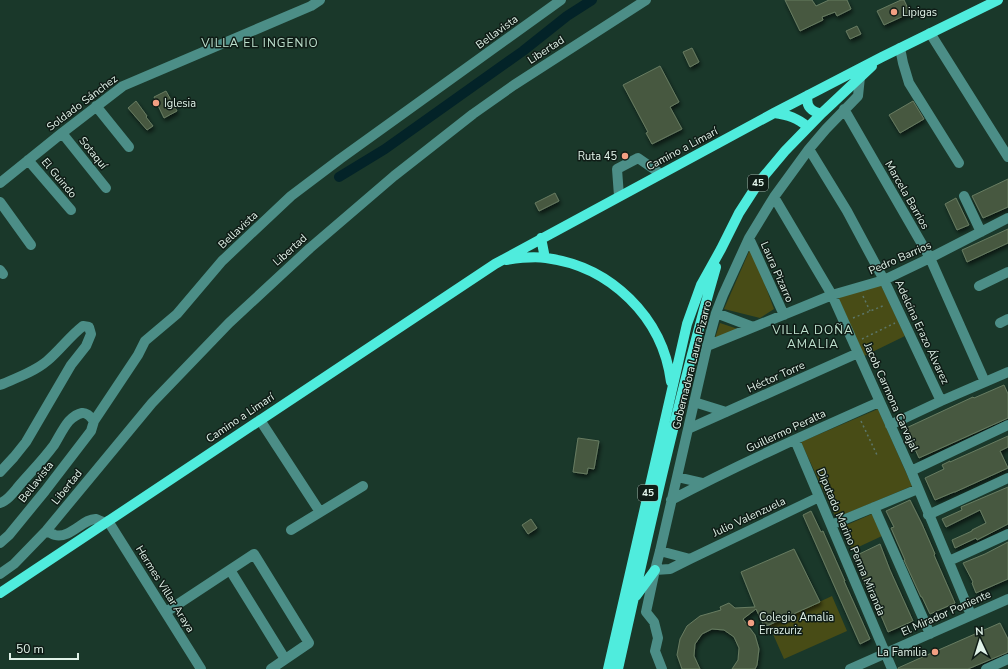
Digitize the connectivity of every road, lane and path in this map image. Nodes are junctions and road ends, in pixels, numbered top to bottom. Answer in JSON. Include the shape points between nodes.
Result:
{"nodes":[{"id":1,"x":320,"y":0,"type":"edge"},
{"id":2,"x":561,"y":0,"type":"edge"},
{"id":3,"x":646,"y":0,"type":"edge"},
{"id":4,"x":998,"y":0,"type":"edge"},
{"id":5,"x":930,"y":33,"type":"junction"},
{"id":6,"x":900,"y":48,"type":"junction"},
{"id":7,"x":882,"y":57,"type":"junction"},
{"id":8,"x":860,"y":77,"type":"junction"},
{"id":9,"x":808,"y":95,"type":"junction"},
{"id":10,"x":96,"y":106,"type":"junction"},
{"id":11,"x":844,"y":109,"type":"junction"},
{"id":12,"x":774,"y":113,"type":"junction"},
{"id":13,"x":822,"y":113,"type":"junction"},
{"id":14,"x":808,"y":127,"type":"junction"},
{"id":15,"x":62,"y":133,"type":"junction"},
{"id":16,"x":129,"y":147,"type":"dead end"},
{"id":17,"x":808,"y":149,"type":"junction"},
{"id":18,"x":1008,"y":157,"type":"edge"},
{"id":19,"x":28,"y":160,"type":"junction"},
{"id":20,"x":959,"y":164,"type":"dead end"},
{"id":21,"x":661,"y":174,"type":"junction"},
{"id":22,"x":0,"y":183,"type":"edge"},
{"id":23,"x":106,"y":188,"type":"dead end"},
{"id":24,"x":620,"y":196,"type":"junction"},
{"id":25,"x":964,"y":196,"type":"dead end"},
{"id":26,"x":774,"y":197,"type":"junction"},
{"id":27,"x":0,"y":202,"type":"edge"},
{"id":28,"x":71,"y":210,"type":"dead end"},
{"id":29,"x":1008,"y":218,"type":"edge"},
{"id":30,"x":982,"y":232,"type":"junction"},
{"id":31,"x":541,"y":238,"type":"junction"},
{"id":32,"x":749,"y":238,"type":"junction"},
{"id":33,"x":31,"y":245,"type":"dead end"},
{"id":34,"x":721,"y":249,"type":"junction"},
{"id":35,"x":545,"y":258,"type":"junction"},
{"id":36,"x":930,"y":258,"type":"junction"},
{"id":37,"x":494,"y":264,"type":"junction"},
{"id":38,"x":1008,"y":272,"type":"edge"},
{"id":39,"x":884,"y":280,"type":"junction"},
{"id":40,"x":979,"y":286,"type":"dead end"},
{"id":41,"x":859,"y":287,"type":"junction"},
{"id":42,"x":832,"y":294,"type":"junction"},
{"id":43,"x":890,"y":302,"type":"dead end"},
{"id":44,"x":870,"y":311,"type":"junction"},
{"id":45,"x":716,"y":313,"type":"junction"},
{"id":46,"x":784,"y":314,"type":"junction"},
{"id":47,"x":898,"y":321,"type":"dead end"},
{"id":48,"x":844,"y":322,"type":"junction"},
{"id":49,"x":753,"y":327,"type":"junction"},
{"id":50,"x":853,"y":343,"type":"junction"},
{"id":51,"x":707,"y":346,"type":"junction"},
{"id":52,"x":858,"y":353,"type":"junction"},
{"id":53,"x":1008,"y":372,"type":"edge"},
{"id":54,"x":985,"y":382,"type":"junction"},
{"id":55,"x":0,"y":385,"type":"edge"},
{"id":56,"x":672,"y":386,"type":"junction"},
{"id":57,"x":941,"y":401,"type":"junction"},
{"id":58,"x":694,"y":402,"type":"junction"},
{"id":59,"x":879,"y":402,"type":"junction"},
{"id":60,"x":726,"y":412,"type":"junction"},
{"id":61,"x":857,"y":412,"type":"junction"},
{"id":62,"x":260,"y":420,"type":"junction"},
{"id":63,"x":94,"y":421,"type":"junction"},
{"id":64,"x":890,"y":425,"type":"junction"},
{"id":65,"x":1008,"y":425,"type":"edge"},
{"id":66,"x":688,"y":429,"type":"junction"},
{"id":67,"x":795,"y":440,"type":"junction"},
{"id":68,"x":669,"y":441,"type":"junction"},
{"id":69,"x":878,"y":455,"type":"dead end"},
{"id":70,"x":911,"y":471,"type":"junction"},
{"id":71,"x":0,"y":472,"type":"edge"},
{"id":72,"x":677,"y":477,"type":"junction"},
{"id":73,"x":1008,"y":478,"type":"edge"},
{"id":74,"x":703,"y":484,"type":"junction"},
{"id":75,"x":363,"y":486,"type":"dead end"},
{"id":76,"x":918,"y":489,"type":"junction"},
{"id":77,"x":820,"y":497,"type":"junction"},
{"id":78,"x":671,"y":500,"type":"junction"},
{"id":79,"x":0,"y":503,"type":"edge"},
{"id":80,"x":874,"y":507,"type":"junction"},
{"id":81,"x":320,"y":512,"type":"junction"},
{"id":82,"x":928,"y":515,"type":"junction"},
{"id":83,"x":107,"y":522,"type":"junction"},
{"id":84,"x":831,"y":525,"type":"junction"},
{"id":85,"x":291,"y":530,"type":"dead end"},
{"id":86,"x":46,"y":531,"type":"junction"},
{"id":87,"x":1008,"y":534,"type":"edge"},
{"id":88,"x":0,"y":543,"type":"edge"},
{"id":89,"x":660,"y":551,"type":"junction"},
{"id":90,"x":690,"y":558,"type":"junction"},
{"id":91,"x":949,"y":561,"type":"junction"},
{"id":92,"x":230,"y":570,"type":"junction"},
{"id":93,"x":655,"y":570,"type":"junction"},
{"id":94,"x":0,"y":574,"type":"edge"},
{"id":95,"x":0,"y":593,"type":"edge"},
{"id":96,"x":633,"y":599,"type":"junction"},
{"id":97,"x":1008,"y":599,"type":"edge"},
{"id":98,"x":166,"y":612,"type":"junction"},
{"id":99,"x":971,"y":615,"type":"junction"},
{"id":100,"x":930,"y":634,"type":"junction"},
{"id":101,"x":886,"y":653,"type":"junction"},
{"id":102,"x":285,"y":659,"type":"junction"},
{"id":103,"x":1008,"y":660,"type":"edge"},
{"id":104,"x":201,"y":669,"type":"edge"},
{"id":105,"x":271,"y":669,"type":"edge"},
{"id":106,"x":608,"y":669,"type":"edge"},
{"id":107,"x":618,"y":669,"type":"edge"},
{"id":108,"x":662,"y":669,"type":"edge"},
{"id":109,"x":850,"y":669,"type":"edge"},
{"id":110,"x":892,"y":669,"type":"edge"},
{"id":111,"x":986,"y":669,"type":"edge"}],
"edges":[{"from":1,"to":10,"type":"street","name":"Soldado Sánchez","via":[[123,86]]},
{"from":2,"to":63,"type":"street","name":"Bellavista","via":[[291,196],[222,261],[177,314],[145,341]]},
{"from":3,"to":86,"type":"street","name":"Libertad","via":[[479,110],[394,176],[310,248],[269,285],[152,402]]},
{"from":4,"to":5,"type":"main road","name":"Camino a Limarí"},
{"from":5,"to":6,"type":"main road","name":"Camino a Limarí"},
{"from":5,"to":18,"type":"street"},
{"from":6,"to":7,"type":"main road","name":"Camino a Limarí"},
{"from":6,"to":20,"type":"street","via":[[910,83]]},
{"from":7,"to":8,"type":"main road","name":"Gobernadora Laura Pizarro","number":"45"},
{"from":7,"to":9,"type":"main road","name":"Camino a Limarí"},
{"from":8,"to":11,"type":"street","name":"Gobernadora Laura Pizarro","via":[[858,96]]},
{"from":8,"to":13,"type":"main road","name":"Gobernadora Laura Pizarro","number":"45"},
{"from":9,"to":12,"type":"main road","name":"Camino a Limarí"},
{"from":9,"to":13,"type":"main road","via":[[809,107],[814,112]]},
{"from":10,"to":15,"type":"street","name":"Soldado Sánchez"},
{"from":10,"to":16,"type":"street"},
{"from":11,"to":17,"type":"street","name":"Gobernadora Laura Pizarro"},
{"from":11,"to":36,"type":"street","name":"Marcela Barrios"},
{"from":12,"to":14,"type":"main road","via":[[793,117]]},
{"from":12,"to":21,"type":"main road","name":"Camino a Limarí"},
{"from":13,"to":14,"type":"main road","name":"Gobernadora Laura Pizarro","number":"45"},
{"from":14,"to":34,"type":"main road","name":"Gobernadora Laura Pizarro","number":"45","via":[[759,182],[739,213]]},
{"from":15,"to":19,"type":"street","name":"Soldado Sánchez"},
{"from":15,"to":23,"type":"street","name":"Sotaquí"},
{"from":17,"to":26,"type":"street","name":"Gobernadora Laura Pizarro"},
{"from":17,"to":39,"type":"street","name":"Adelcina Erazo Álvarez","via":[[847,211]]},
{"from":19,"to":22,"type":"street","name":"Soldado Sánchez"},
{"from":19,"to":28,"type":"street","name":"El Guindo"},
{"from":21,"to":24,"type":"main road","name":"Camino a Limarí"},
{"from":21,"to":24,"type":"street","via":[[638,158],[617,169]]},
{"from":24,"to":31,"type":"main road","name":"Camino a Limarí"},
{"from":25,"to":30,"type":"street"},
{"from":26,"to":32,"type":"street","name":"Gobernadora Laura Pizarro"},
{"from":26,"to":42,"type":"street","name":"Jacob Carmona Carvajal"},
{"from":27,"to":33,"type":"street"},
{"from":29,"to":30,"type":"street","name":"Pedro Barrios"},
{"from":30,"to":36,"type":"street","name":"Pedro Barrios"},
{"from":31,"to":35,"type":"main road"},
{"from":31,"to":37,"type":"main road","name":"Camino a Limarí"},
{"from":32,"to":45,"type":"street","name":"Gobernadora Laura Pizarro"},
{"from":32,"to":46,"type":"street","name":"Laura Pizarro"},
{"from":34,"to":56,"type":"main road","name":"Gobernadora Laura Pizarro","number":"45","via":[[701,286],[687,324]]},
{"from":34,"to":68,"type":"main road","name":"Gobernadora Laura Pizarro","number":"45"},
{"from":35,"to":37,"type":"main road","name":"Camino a Limarí","via":[[518,258]]},
{"from":35,"to":56,"type":"main road","name":"Camino a Limarí","via":[[587,269],[612,283],[634,302],[658,336],[668,363]]},
{"from":36,"to":39,"type":"street","name":"Pedro Barrios"},
{"from":36,"to":54,"type":"street","name":"Marcela Barrios"},
{"from":37,"to":62,"type":"main road","name":"Camino a Limarí"},
{"from":38,"to":40,"type":"street"},
{"from":39,"to":41,"type":"street","name":"Pedro Barrios"},
{"from":39,"to":57,"type":"street","name":"Adelcina Erazo Álvarez"},
{"from":41,"to":42,"type":"street","name":"Pedro Barrios"},
{"from":41,"to":44,"type":"path"},
{"from":42,"to":46,"type":"street","name":"Pedro Barrios"},
{"from":42,"to":48,"type":"street","name":"Jacob Carmona Carvajal"},
{"from":43,"to":44,"type":"path"},
{"from":44,"to":48,"type":"path"},
{"from":45,"to":49,"type":"street"},
{"from":45,"to":51,"type":"street","name":"Gobernadora Laura Pizarro"},
{"from":46,"to":49,"type":"street","name":"Pedro Barrios"},
{"from":47,"to":50,"type":"path"},
{"from":48,"to":50,"type":"street","name":"Jacob Carmona Carvajal"},
{"from":49,"to":51,"type":"street","name":"Pedro Barrios"},
{"from":50,"to":52,"type":"street","name":"Jacob Carmona Carvajal"},
{"from":51,"to":58,"type":"street","name":"Gobernadora Laura Pizarro"},
{"from":52,"to":59,"type":"street","name":"Jacob Carmona Carvajal"},
{"from":52,"to":60,"type":"street","name":"Héctor Torre"},
{"from":53,"to":54,"type":"street"},
{"from":54,"to":57,"type":"street"},
{"from":55,"to":71,"type":"street","via":[[47,361],[83,326],[89,327],[91,334],[86,346],[71,365],[26,442]]},
{"from":56,"to":68,"type":"main road"},
{"from":56,"to":106,"type":"main road","name":"Gobernadora Laura Pizarro","number":"45"},
{"from":57,"to":64,"type":"street"},
{"from":58,"to":60,"type":"street"},
{"from":58,"to":66,"type":"street","name":"Gobernadora Laura Pizarro"},
{"from":59,"to":61,"type":"street","name":"Guillermo Peralta"},
{"from":59,"to":64,"type":"street","name":"Jacob Carmona Carvajal"},
{"from":60,"to":66,"type":"street","name":"Héctor Torre"},
{"from":61,"to":67,"type":"street","name":"Guillermo Peralta"},
{"from":61,"to":69,"type":"path"},
{"from":62,"to":81,"type":"street"},
{"from":62,"to":83,"type":"main road","name":"Camino a Limarí"},
{"from":63,"to":79,"type":"street","via":[[86,413],[75,416],[31,472],[10,496]]},
{"from":63,"to":88,"type":"street","name":"Bellavista","via":[[91,431],[45,491]]},
{"from":64,"to":70,"type":"street","name":"Jacob Carmona Carvajal"},
{"from":65,"to":70,"type":"street"},
{"from":66,"to":72,"type":"street","name":"Gobernadora Laura Pizarro"},
{"from":67,"to":74,"type":"street","name":"Guillermo Peralta"},
{"from":67,"to":77,"type":"street","name":"Diputado Marino Penna Miranda"},
{"from":68,"to":96,"type":"main road","name":"Gobernadora Laura Pizarro","number":"45"},
{"from":70,"to":76,"type":"street","name":"Jacob Carmona Carvajal"},
{"from":72,"to":74,"type":"street"},
{"from":72,"to":78,"type":"street","name":"Gobernadora Laura Pizarro"},
{"from":73,"to":82,"type":"street"},
{"from":74,"to":78,"type":"street","name":"Guillermo Peralta"},
{"from":75,"to":81,"type":"street"},
{"from":76,"to":80,"type":"street"},
{"from":76,"to":82,"type":"street","name":"Jacob Carmona Carvajal"},
{"from":77,"to":84,"type":"street","name":"Diputado Marino Penna Miranda"},
{"from":77,"to":90,"type":"street","name":"Julio Valenzuela"},
{"from":78,"to":89,"type":"street","name":"Gobernadora Laura Pizarro"},
{"from":80,"to":84,"type":"street"},
{"from":80,"to":100,"type":"street"},
{"from":81,"to":85,"type":"street"},
{"from":82,"to":91,"type":"street","name":"Jacob Carmona Carvajal"},
{"from":83,"to":86,"type":"street","via":[[91,520],[63,535],[56,536]]},
{"from":83,"to":95,"type":"main road","name":"Camino a Limarí"},
{"from":83,"to":98,"type":"street","name":"Hermes Villar Araya"},
{"from":84,"to":101,"type":"street","name":"Diputado Marino Penna Miranda"},
{"from":86,"to":94,"type":"street","name":"Libertad","via":[[14,564]]},
{"from":87,"to":91,"type":"street"},
{"from":89,"to":90,"type":"street"},
{"from":89,"to":93,"type":"street","name":"Gobernadora Laura Pizarro"},
{"from":90,"to":93,"type":"street","name":"Julio Valenzuela","via":[[670,569]]},
{"from":91,"to":99,"type":"street","name":"Jacob Carmona Carvajal"},
{"from":92,"to":98,"type":"street"},
{"from":92,"to":102,"type":"street"},
{"from":92,"to":102,"type":"street","via":[[254,554],[309,643]]},
{"from":93,"to":96,"type":"main road"},
{"from":93,"to":108,"type":"street","name":"Gobernadora Laura Pizarro","via":[[646,612],[654,622],[658,638],[655,651]]},
{"from":96,"to":107,"type":"main road","name":"Gobernadora Laura Pizarro","number":"45"},
{"from":97,"to":99,"type":"street","name":"El Mirador Poniente"},
{"from":98,"to":104,"type":"street","name":"Hermes Villar Araya"},
{"from":99,"to":100,"type":"street","name":"El Mirador Poniente"},
{"from":100,"to":101,"type":"street","name":"El Mirador Poniente"},
{"from":101,"to":109,"type":"street","name":"El Mirador Poniente"},
{"from":101,"to":110,"type":"street","name":"Diputado Marino Penna Miranda"},
{"from":102,"to":105,"type":"street"},
{"from":103,"to":111,"type":"street"}]}
